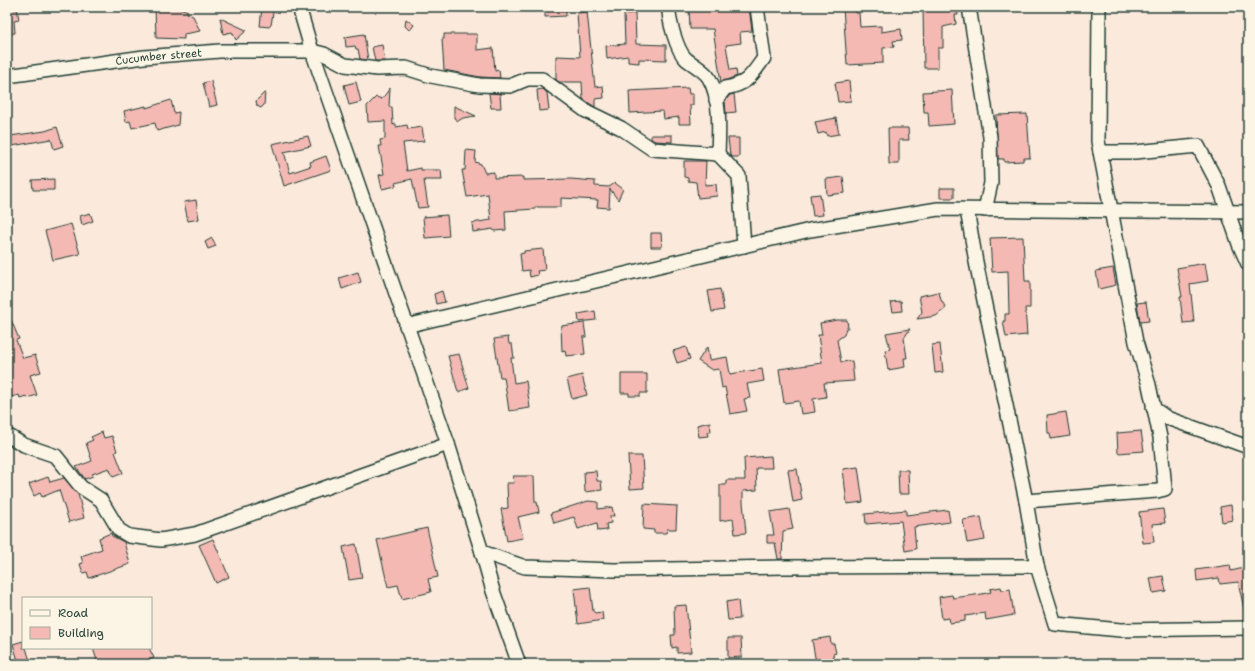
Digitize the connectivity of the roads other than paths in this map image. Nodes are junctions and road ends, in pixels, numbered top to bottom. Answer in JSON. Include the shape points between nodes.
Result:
{"nodes":[{"id":1,"x":299,"y":7,"type":"edge"},
{"id":2,"x":669,"y":7,"type":"edge"},
{"id":3,"x":757,"y":7,"type":"edge"},
{"id":4,"x":969,"y":7,"type":"edge"},
{"id":5,"x":1099,"y":7,"type":"edge"},
{"id":6,"x":312,"y":51,"type":"junction"},
{"id":7,"x":7,"y":76,"type":"edge"},
{"id":8,"x":716,"y":100,"type":"junction"},
{"id":9,"x":1100,"y":152,"type":"junction"},
{"id":10,"x":718,"y":154,"type":"junction"},
{"id":11,"x":968,"y":210,"type":"junction"},
{"id":12,"x":985,"y":210,"type":"junction"},
{"id":13,"x":1110,"y":211,"type":"junction"},
{"id":14,"x":1227,"y":212,"type":"junction"},
{"id":15,"x":1248,"y":212,"type":"edge"},
{"id":16,"x":744,"y":246,"type":"junction"},
{"id":17,"x":1248,"y":264,"type":"edge"},
{"id":18,"x":406,"y":326,"type":"junction"},
{"id":19,"x":1153,"y":408,"type":"junction"},
{"id":20,"x":7,"y":435,"type":"edge"},
{"id":21,"x":448,"y":444,"type":"junction"},
{"id":22,"x":1248,"y":447,"type":"edge"},
{"id":23,"x":1026,"y":501,"type":"junction"},
{"id":24,"x":482,"y":552,"type":"junction"},
{"id":25,"x":1037,"y":566,"type":"junction"},
{"id":26,"x":1248,"y":628,"type":"edge"},
{"id":27,"x":519,"y":664,"type":"edge"}],
"edges":[{"from":1,"to":6,"type":"street"},
{"from":2,"to":8,"type":"street","via":[[675,38],[684,57],[709,77]]},
{"from":3,"to":8,"type":"street","via":[[764,58],[750,77],[740,85],[725,88]]},
{"from":4,"to":12,"type":"street","via":[[990,137],[991,183]]},
{"from":5,"to":9,"type":"street","via":[[1097,74]]},
{"from":6,"to":7,"type":"street","name":"Cucumber street","via":[[220,51],[144,57]]},
{"from":6,"to":10,"type":"street","name":"Cucumber street","via":[[345,65],[377,69],[406,68],[479,85],[510,86],[527,80],[542,79],[586,111],[621,128],[652,149]]},
{"from":6,"to":18,"type":"street"},
{"from":8,"to":10,"type":"street","via":[[719,125]]},
{"from":9,"to":13,"type":"street"},
{"from":9,"to":14,"type":"street","via":[[1135,152],[1198,146],[1220,186]]},
{"from":10,"to":16,"type":"street","via":[[739,176]]},
{"from":11,"to":12,"type":"street"},
{"from":11,"to":16,"type":"street","via":[[938,210],[897,215],[810,230]]},
{"from":11,"to":23,"type":"street","via":[[976,262]]},
{"from":12,"to":13,"type":"street"},
{"from":13,"to":14,"type":"street"},
{"from":13,"to":19,"type":"street","via":[[1136,342]]},
{"from":14,"to":15,"type":"street"},
{"from":14,"to":17,"type":"street"},
{"from":16,"to":18,"type":"street"},
{"from":18,"to":21,"type":"street"},
{"from":19,"to":22,"type":"street","via":[[1167,418]]},
{"from":19,"to":23,"type":"street","via":[[1160,437],[1165,489]]},
{"from":20,"to":21,"type":"street","via":[[24,445],[56,456],[80,488],[101,500],[119,530],[129,536],[161,540],[195,534]]},
{"from":21,"to":24,"type":"street"},
{"from":23,"to":25,"type":"street"},
{"from":24,"to":25,"type":"street","via":[[525,567],[615,570]]},
{"from":24,"to":27,"type":"street"},
{"from":25,"to":26,"type":"street","via":[[1055,624],[1121,630]]}]}
